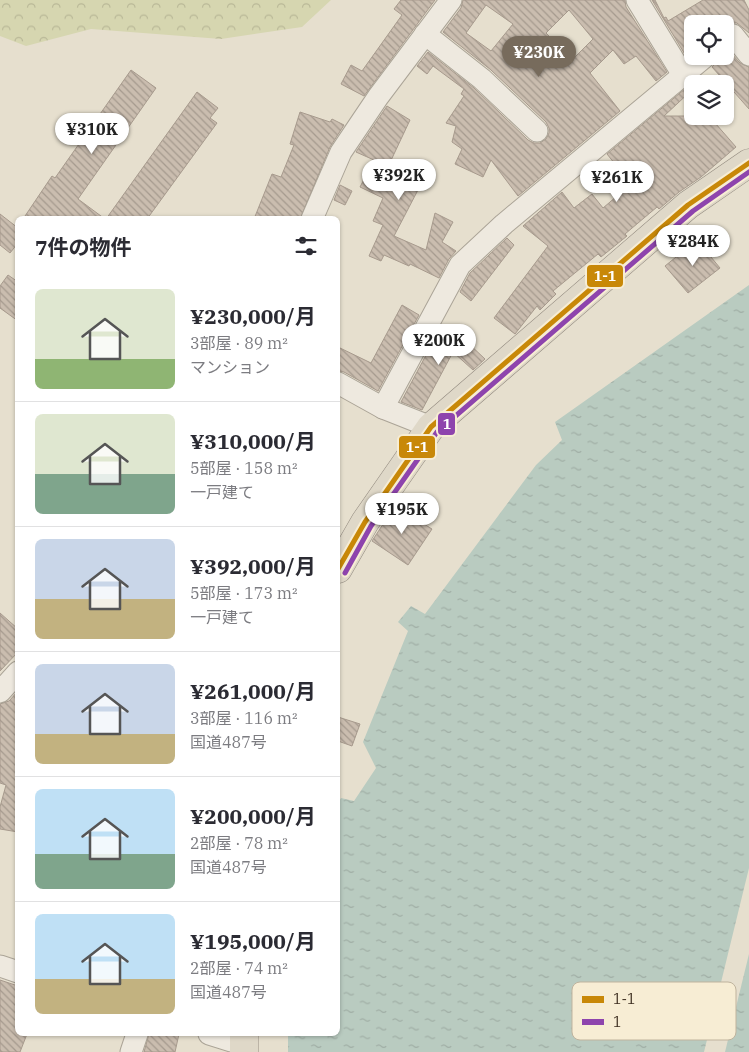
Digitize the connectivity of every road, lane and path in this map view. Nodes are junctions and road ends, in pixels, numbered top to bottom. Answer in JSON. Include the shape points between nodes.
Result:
{"nodes":[{"id":1,"x":451,"y":0,"type":"edge"},
{"id":2,"x":637,"y":0,"type":"edge"},
{"id":3,"x":425,"y":34,"type":"junction"},
{"id":4,"x":734,"y":37,"type":"edge"},
{"id":5,"x":749,"y":55,"type":"edge"},
{"id":6,"x":695,"y":65,"type":"edge"},
{"id":7,"x":683,"y":75,"type":"junction"},
{"id":8,"x":537,"y":131,"type":"dead end"},
{"id":9,"x":749,"y":163,"type":"edge"},
{"id":10,"x":313,"y":216,"type":"edge"},
{"id":11,"x":340,"y":383,"type":"edge"},
{"id":12,"x":383,"y":408,"type":"junction"},
{"id":13,"x":431,"y":427,"type":"junction"},
{"id":14,"x":340,"y":565,"type":"edge"},
{"id":15,"x":15,"y":675,"type":"edge"},
{"id":16,"x":0,"y":692,"type":"edge"},
{"id":17,"x":0,"y":966,"type":"edge"},
{"id":18,"x":15,"y":971,"type":"edge"},
{"id":19,"x":136,"y":1036,"type":"edge"},
{"id":20,"x":216,"y":1036,"type":"edge"},
{"id":21,"x":244,"y":1044,"type":"edge"},
{"id":22,"x":131,"y":1052,"type":"edge"}],
"edges":[{"from":1,"to":3,"type":"street"},
{"from":2,"to":7,"type":"street"},
{"from":3,"to":8,"type":"street","via":[[482,79]]},
{"from":3,"to":10,"type":"street","via":[[341,152]]},
{"from":4,"to":5,"type":"street"},
{"from":6,"to":7,"type":"street"},
{"from":7,"to":12,"type":"street","via":[[460,264]]},
{"from":9,"to":13,"type":"highway","via":[[688,205]]},
{"from":11,"to":12,"type":"street"},
{"from":12,"to":13,"type":"street"},
{"from":13,"to":14,"type":"highway","via":[[365,522]]},
{"from":15,"to":16,"type":"street"},
{"from":17,"to":18,"type":"street"},
{"from":19,"to":22,"type":"street"},
{"from":20,"to":21,"type":"street"}]}
